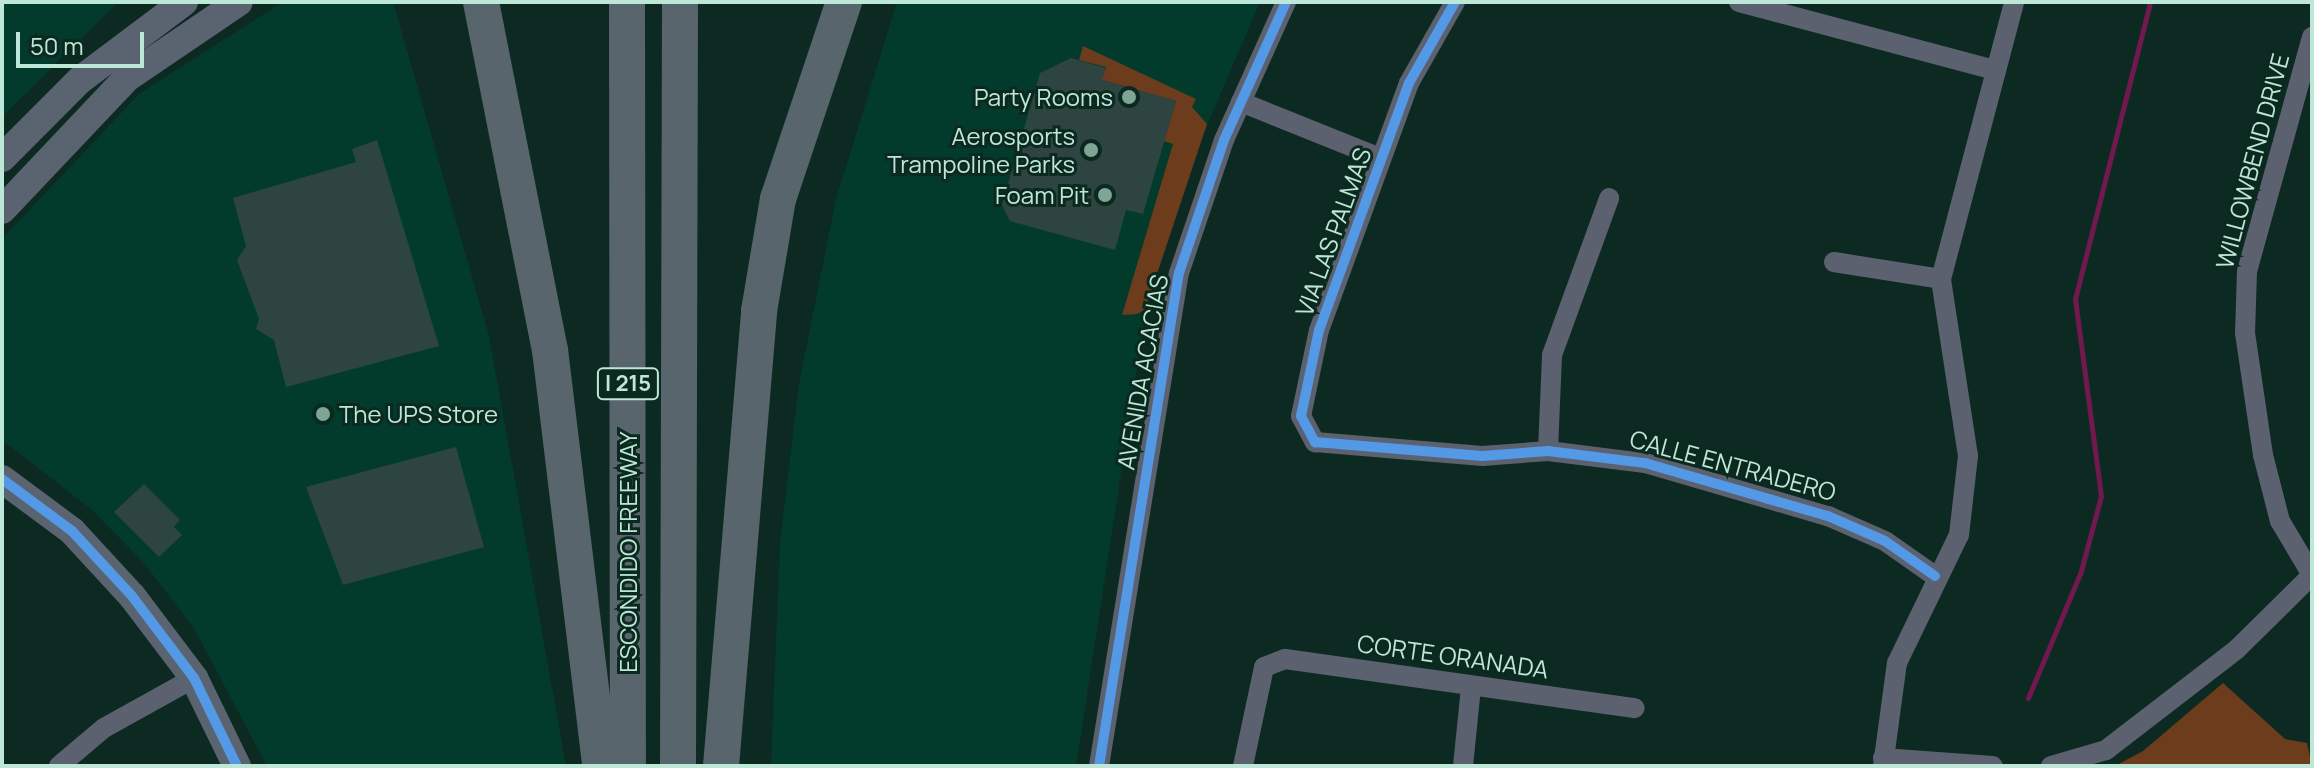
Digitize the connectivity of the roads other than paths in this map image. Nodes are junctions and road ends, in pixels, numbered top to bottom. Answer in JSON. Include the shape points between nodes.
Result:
{"nodes":[{"id":1,"x":184,"y":2,"type":"edge"},
{"id":2,"x":196,"y":2,"type":"edge"},
{"id":3,"x":239,"y":2,"type":"edge"},
{"id":4,"x":481,"y":2,"type":"edge"},
{"id":5,"x":627,"y":2,"type":"edge"},
{"id":6,"x":680,"y":2,"type":"edge"},
{"id":7,"x":844,"y":2,"type":"edge"},
{"id":8,"x":1286,"y":2,"type":"edge"},
{"id":9,"x":1455,"y":2,"type":"edge"},
{"id":10,"x":1739,"y":2,"type":"edge"},
{"id":11,"x":2014,"y":2,"type":"edge"},
{"id":12,"x":2312,"y":37,"type":"edge"},
{"id":13,"x":97,"y":66,"type":"junction"},
{"id":14,"x":1995,"y":70,"type":"junction"},
{"id":15,"x":127,"y":78,"type":"junction"},
{"id":16,"x":1241,"y":102,"type":"junction"},
{"id":17,"x":2,"y":158,"type":"edge"},
{"id":18,"x":1380,"y":158,"type":"junction"},
{"id":19,"x":33,"y":173,"type":"junction"},
{"id":20,"x":1609,"y":198,"type":"dead end"},
{"id":21,"x":2,"y":210,"type":"edge"},
{"id":22,"x":1834,"y":262,"type":"dead end"},
{"id":23,"x":1941,"y":279,"type":"junction"},
{"id":24,"x":1359,"y":449,"type":"joint"},
{"id":25,"x":1548,"y":451,"type":"junction"},
{"id":26,"x":2,"y":479,"type":"edge"},
{"id":27,"x":2312,"y":575,"type":"edge"},
{"id":28,"x":1935,"y":576,"type":"junction"},
{"id":29,"x":194,"y":678,"type":"junction"},
{"id":30,"x":1471,"y":687,"type":"junction"},
{"id":31,"x":1635,"y":708,"type":"dead end"},
{"id":32,"x":1883,"y":762,"type":"edge"},
{"id":33,"x":59,"y":766,"type":"edge"},
{"id":34,"x":237,"y":766,"type":"edge"},
{"id":35,"x":600,"y":766,"type":"edge"},
{"id":36,"x":628,"y":766,"type":"edge"},
{"id":37,"x":678,"y":766,"type":"edge"},
{"id":38,"x":721,"y":766,"type":"edge"},
{"id":39,"x":1099,"y":766,"type":"edge"},
{"id":40,"x":1243,"y":766,"type":"edge"},
{"id":41,"x":1463,"y":766,"type":"edge"},
{"id":42,"x":1993,"y":766,"type":"edge"},
{"id":43,"x":2051,"y":766,"type":"edge"}],
"edges":[{"from":1,"to":13,"type":"main road"},
{"from":2,"to":15,"type":"main road","via":[[200,8],[130,61]]},
{"from":3,"to":15,"type":"main road"},
{"from":4,"to":35,"type":"highway","via":[[550,350]]},
{"from":5,"to":36,"type":"highway","name":"ESCONDIDO FREEWAY","number":"I 215"},
{"from":6,"to":37,"type":"highway","number":"I 215"},
{"from":7,"to":38,"type":"highway","via":[[778,199],[759,311]]},
{"from":8,"to":16,"type":"street","name":"AVENIDA ACACIAS"},
{"from":9,"to":18,"type":"street","name":"VIA LAS PALMAS","via":[[1409,83]]},
{"from":10,"to":14,"type":"street"},
{"from":11,"to":14,"type":"street"},
{"from":12,"to":27,"type":"street","name":"WILLOWBEND DRIVE","via":[[2247,271],[2245,333],[2256,417],[2280,521]]},
{"from":13,"to":17,"type":"main road"},
{"from":13,"to":19,"type":"main road","via":[[86,96],[30,154]]},
{"from":14,"to":23,"type":"street"},
{"from":15,"to":19,"type":"main road"},
{"from":16,"to":18,"type":"street"},
{"from":16,"to":39,"type":"street","name":"AVENIDA ACACIAS","via":[[1179,273]]},
{"from":18,"to":24,"type":"street","name":"VIA LAS PALMAS","via":[[1319,330],[1301,416],[1315,442]]},
{"from":19,"to":21,"type":"main road"},
{"from":20,"to":25,"type":"street","via":[[1552,355]]},
{"from":22,"to":23,"type":"street"},
{"from":23,"to":28,"type":"street","via":[[1968,456],[1959,535]]},
{"from":24,"to":25,"type":"street","name":"CALLE ENTRADERO","via":[[1482,456]]},
{"from":25,"to":28,"type":"street","name":"CALLE ENTRADERO","via":[[1645,463],[1828,516],[1885,541]]},
{"from":26,"to":29,"type":"main road","via":[[72,531]]},
{"from":27,"to":43,"type":"street","via":[[2237,649],[2106,750]]},
{"from":28,"to":32,"type":"street","via":[[1897,663]]},
{"from":29,"to":33,"type":"street","via":[[104,728]]},
{"from":29,"to":34,"type":"main road"},
{"from":30,"to":31,"type":"street","name":"CORTE ORANADA"},
{"from":30,"to":40,"type":"street","name":"CORTE ORANADA","via":[[1285,659],[1264,667]]},
{"from":30,"to":41,"type":"street"},
{"from":32,"to":42,"type":"street"}]}
